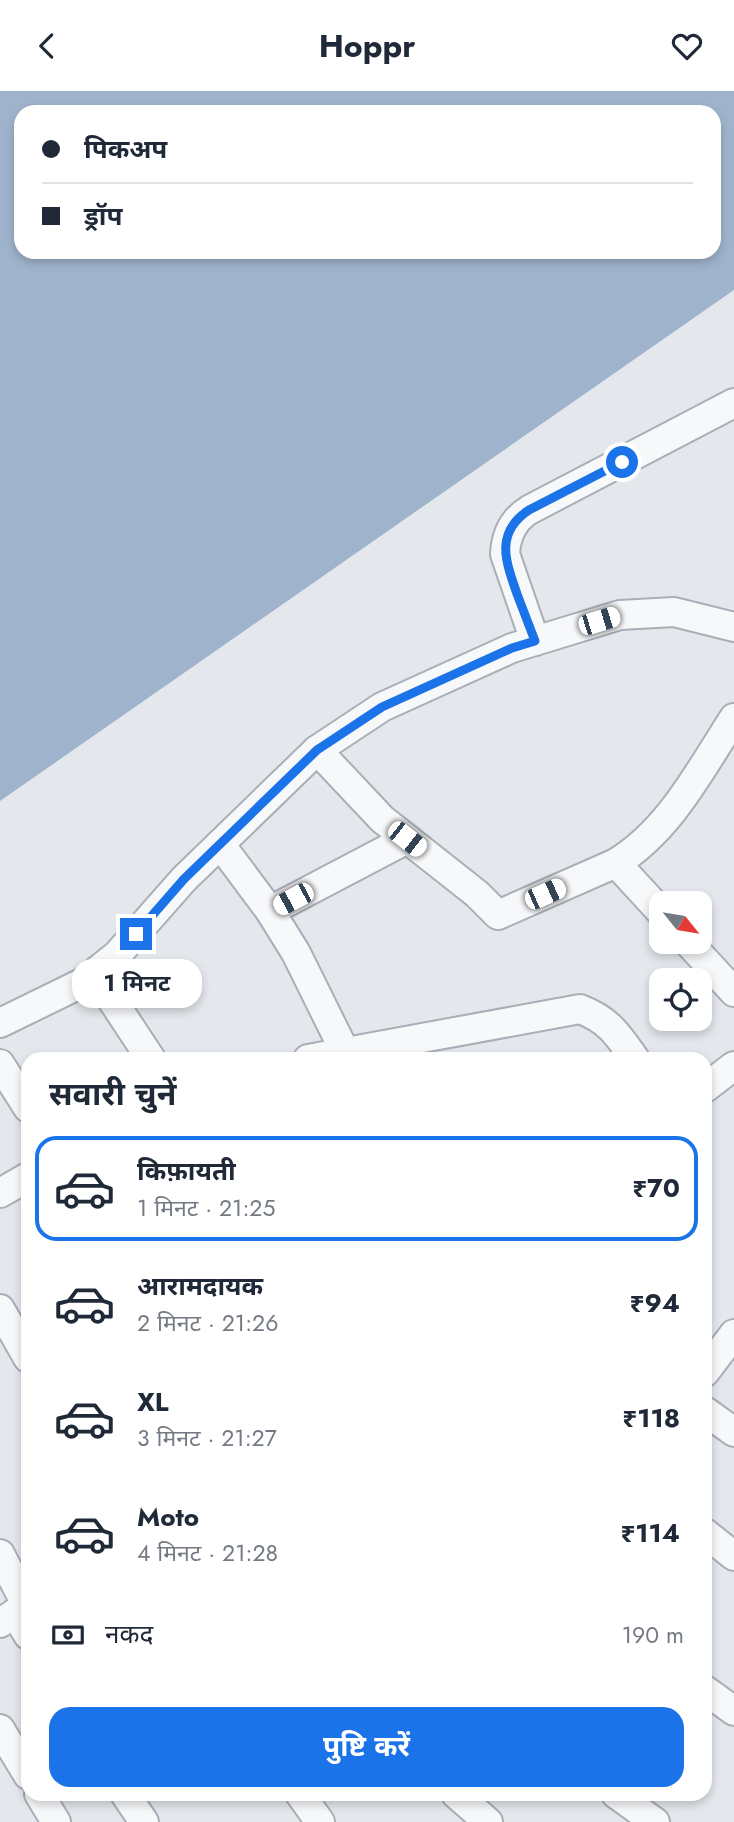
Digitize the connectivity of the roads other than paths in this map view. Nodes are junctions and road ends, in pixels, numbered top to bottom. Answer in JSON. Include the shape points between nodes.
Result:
{"nodes":[{"id":1,"x":734,"y":403,"type":"edge"},
{"id":2,"x":734,"y":627,"type":"edge"},
{"id":3,"x":535,"y":641,"type":"junction"},
{"id":4,"x":734,"y":718,"type":"edge"},
{"id":5,"x":317,"y":750,"type":"junction"},
{"id":6,"x":407,"y":839,"type":"junction"},
{"id":7,"x":220,"y":844,"type":"junction"},
{"id":8,"x":616,"y":863,"type":"junction"},
{"id":9,"x":649,"y":899,"type":"edge"},
{"id":10,"x":270,"y":911,"type":"junction"},
{"id":11,"x":699,"y":954,"type":"edge"},
{"id":12,"x":94,"y":974,"type":"junction"},
{"id":13,"x":734,"y":992,"type":"edge"},
{"id":14,"x":0,"y":1023,"type":"edge"},
{"id":15,"x":415,"y":1049,"type":"edge"},
{"id":16,"x":146,"y":1052,"type":"edge"},
{"id":17,"x":324,"y":1052,"type":"edge"},
{"id":18,"x":376,"y":1052,"type":"edge"},
{"id":19,"x":630,"y":1052,"type":"edge"},
{"id":20,"x":0,"y":1064,"type":"edge"},
{"id":21,"x":734,"y":1066,"type":"edge"},
{"id":22,"x":712,"y":1083,"type":"edge"},
{"id":23,"x":21,"y":1097,"type":"edge"},
{"id":24,"x":21,"y":1181,"type":"edge"},
{"id":25,"x":0,"y":1193,"type":"edge"},
{"id":26,"x":2,"y":1316,"type":"edge"},
{"id":27,"x":734,"y":1334,"type":"edge"},
{"id":28,"x":21,"y":1347,"type":"edge"},
{"id":29,"x":712,"y":1363,"type":"edge"},
{"id":30,"x":712,"y":1416,"type":"edge"},
{"id":31,"x":734,"y":1432,"type":"edge"},
{"id":32,"x":712,"y":1539,"type":"edge"},
{"id":33,"x":0,"y":1554,"type":"edge"},
{"id":34,"x":734,"y":1556,"type":"edge"},
{"id":35,"x":20,"y":1616,"type":"edge"},
{"id":36,"x":712,"y":1695,"type":"edge"},
{"id":37,"x":734,"y":1711,"type":"edge"},
{"id":38,"x":0,"y":1730,"type":"edge"},
{"id":39,"x":21,"y":1764,"type":"edge"},
{"id":40,"x":43,"y":1801,"type":"edge"},
{"id":41,"x":305,"y":1801,"type":"edge"},
{"id":42,"x":464,"y":1801,"type":"edge"},
{"id":43,"x":626,"y":1801,"type":"edge"},
{"id":44,"x":56,"y":1822,"type":"edge"},
{"id":45,"x":320,"y":1822,"type":"edge"},
{"id":46,"x":488,"y":1822,"type":"edge"},
{"id":47,"x":655,"y":1822,"type":"edge"}],
"edges":[{"from":1,"to":3,"type":"street","via":[[529,510],[515,523],[505,554]]},
{"from":2,"to":3,"type":"street","via":[[674,612],[620,615]]},
{"from":3,"to":5,"type":"street","via":[[382,707]]},
{"from":4,"to":8,"type":"street","via":[[680,801],[652,834]]},
{"from":5,"to":6,"type":"street"},
{"from":5,"to":7,"type":"street"},
{"from":6,"to":8,"type":"street","via":[[498,915]]},
{"from":6,"to":10,"type":"street"},
{"from":7,"to":10,"type":"street"},
{"from":7,"to":12,"type":"street"},
{"from":8,"to":9,"type":"street"},
{"from":10,"to":17,"type":"street","via":[[296,953]]},
{"from":11,"to":13,"type":"street"},
{"from":12,"to":14,"type":"street"},
{"from":12,"to":16,"type":"street"},
{"from":15,"to":18,"type":"street"},
{"from":15,"to":19,"type":"street","via":[[580,1009],[612,1028]]},
{"from":20,"to":23,"type":"street"},
{"from":21,"to":22,"type":"street"},
{"from":24,"to":25,"type":"street"},
{"from":26,"to":28,"type":"street"},
{"from":27,"to":29,"type":"street"},
{"from":30,"to":31,"type":"street"},
{"from":32,"to":34,"type":"street"},
{"from":33,"to":35,"type":"street"},
{"from":36,"to":37,"type":"street"},
{"from":38,"to":39,"type":"street"},
{"from":40,"to":44,"type":"street"},
{"from":41,"to":45,"type":"street"},
{"from":42,"to":46,"type":"street"},
{"from":43,"to":47,"type":"street"}]}
